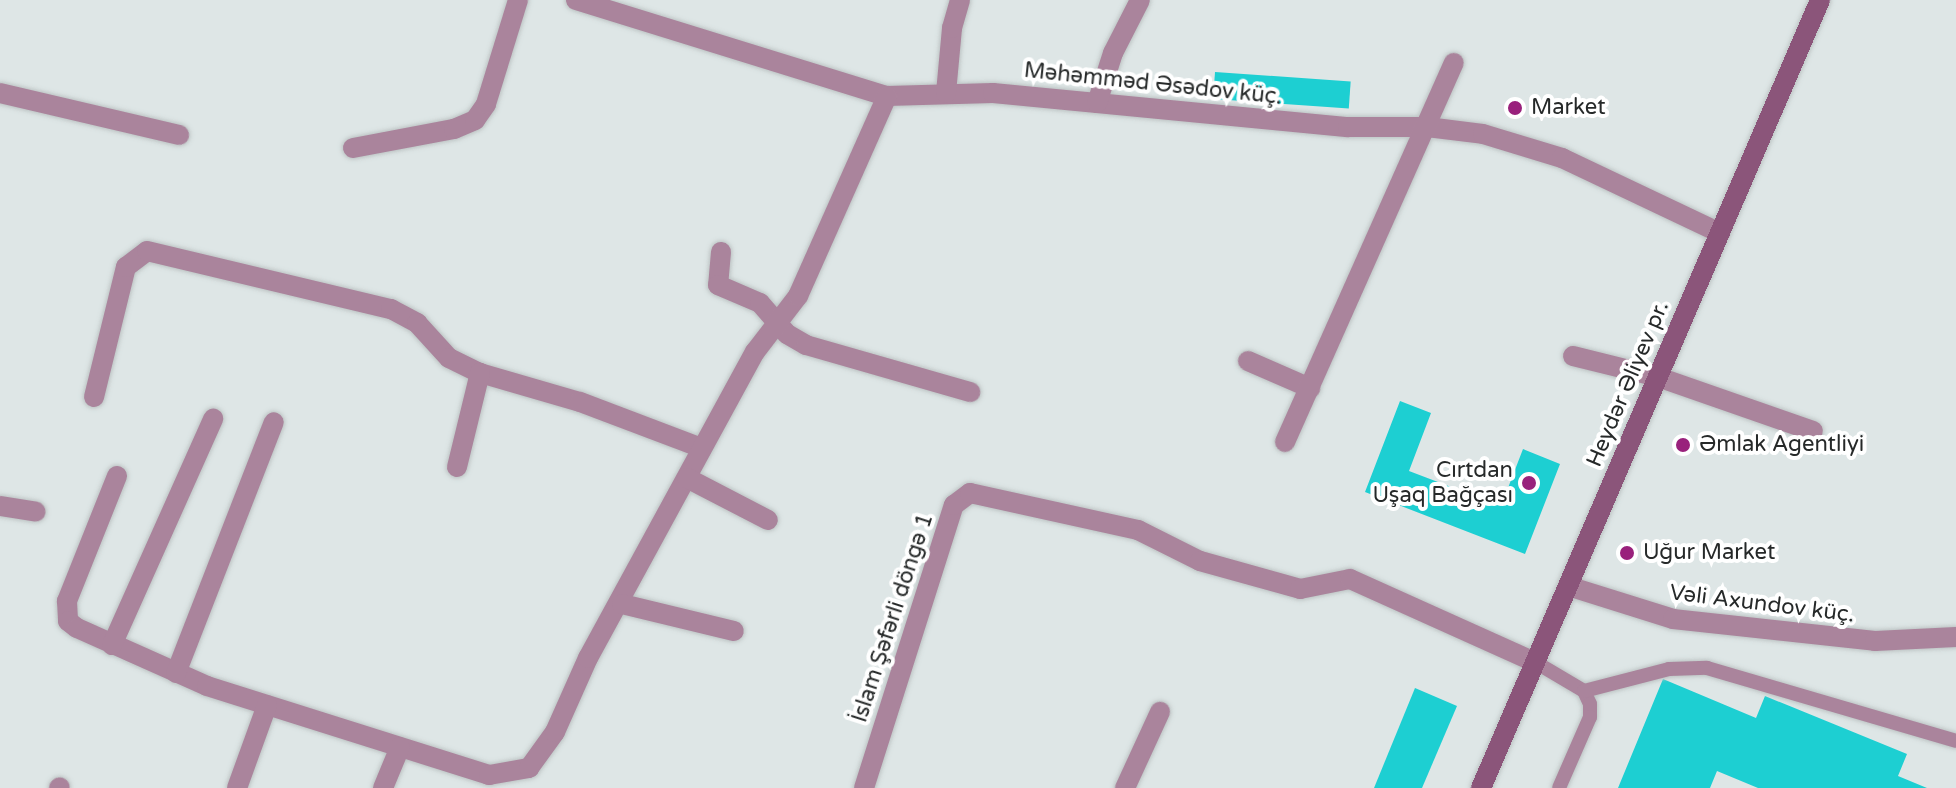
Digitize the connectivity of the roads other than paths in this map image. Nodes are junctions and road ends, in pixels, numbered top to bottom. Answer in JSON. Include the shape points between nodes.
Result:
{"nodes":[{"id":1,"x":518,"y":0,"type":"edge"},
{"id":2,"x":576,"y":0,"type":"edge"},
{"id":3,"x":960,"y":0,"type":"edge"},
{"id":4,"x":1140,"y":0,"type":"edge"},
{"id":5,"x":1820,"y":0,"type":"edge"},
{"id":6,"x":608,"y":5,"type":"edge"},
{"id":7,"x":1454,"y":63,"type":"dead end"},
{"id":8,"x":0,"y":93,"type":"edge"},
{"id":9,"x":946,"y":93,"type":"junction"},
{"id":10,"x":887,"y":96,"type":"junction"},
{"id":11,"x":1097,"y":103,"type":"junction"},
{"id":12,"x":1427,"y":127,"type":"junction"},
{"id":13,"x":179,"y":135,"type":"dead end"},
{"id":14,"x":353,"y":148,"type":"dead end"},
{"id":15,"x":1720,"y":233,"type":"junction"},
{"id":16,"x":721,"y":252,"type":"dead end"},
{"id":17,"x":777,"y":322,"type":"junction"},
{"id":18,"x":1573,"y":356,"type":"dead end"},
{"id":19,"x":1248,"y":361,"type":"dead end"},
{"id":20,"x":480,"y":373,"type":"junction"},
{"id":21,"x":1658,"y":377,"type":"junction"},
{"id":22,"x":1310,"y":388,"type":"junction"},
{"id":23,"x":970,"y":392,"type":"dead end"},
{"id":24,"x":94,"y":397,"type":"dead end"},
{"id":25,"x":213,"y":419,"type":"dead end"},
{"id":26,"x":274,"y":422,"type":"dead end"},
{"id":27,"x":1813,"y":431,"type":"dead end"},
{"id":28,"x":1285,"y":442,"type":"dead end"},
{"id":29,"x":702,"y":448,"type":"junction"},
{"id":30,"x":457,"y":467,"type":"dead end"},
{"id":31,"x":117,"y":476,"type":"dead end"},
{"id":32,"x":687,"y":478,"type":"junction"},
{"id":33,"x":0,"y":506,"type":"edge"},
{"id":34,"x":36,"y":512,"type":"dead end"},
{"id":35,"x":768,"y":520,"type":"dead end"},
{"id":36,"x":1568,"y":586,"type":"junction"},
{"id":37,"x":622,"y":604,"type":"junction"},
{"id":38,"x":734,"y":631,"type":"dead end"},
{"id":39,"x":1955,"y":634,"type":"edge"},
{"id":40,"x":112,"y":645,"type":"junction"},
{"id":41,"x":1535,"y":662,"type":"junction"},
{"id":42,"x":176,"y":673,"type":"junction"},
{"id":43,"x":1584,"y":691,"type":"junction"},
{"id":44,"x":267,"y":705,"type":"junction"},
{"id":45,"x":1160,"y":712,"type":"dead end"},
{"id":46,"x":1956,"y":741,"type":"edge"},
{"id":47,"x":400,"y":747,"type":"junction"},
{"id":48,"x":237,"y":788,"type":"edge"},
{"id":49,"x":383,"y":788,"type":"edge"},
{"id":50,"x":864,"y":788,"type":"edge"},
{"id":51,"x":1125,"y":788,"type":"edge"},
{"id":52,"x":1481,"y":788,"type":"edge"},
{"id":53,"x":1559,"y":788,"type":"edge"}],
"edges":[{"from":1,"to":14,"type":"street","via":[[486,104],[475,120],[454,129]]},
{"from":2,"to":6,"type":"street","name":"Məhəmməd Əsədov küç."},
{"from":3,"to":9,"type":"street"},
{"from":4,"to":11,"type":"street","via":[[1113,53]]},
{"from":5,"to":15,"type":"main road","name":"Heydər Əliyev pr."},
{"from":6,"to":10,"type":"street","name":"Məhəmməd Əsədov küç."},
{"from":7,"to":12,"type":"street"},
{"from":8,"to":13,"type":"street"},
{"from":9,"to":10,"type":"street","name":"Məhəmməd Əsədov küç."},
{"from":9,"to":11,"type":"street","name":"Məhəmməd Əsədov küç."},
{"from":10,"to":17,"type":"street","via":[[803,286]]},
{"from":11,"to":12,"type":"street","name":"Məhəmməd Əsədov küç.","via":[[1348,127]]},
{"from":12,"to":15,"type":"street","name":"Məhəmməd Əsədov küç.","via":[[1483,134],[1562,158]]},
{"from":12,"to":22,"type":"street"},
{"from":15,"to":21,"type":"main road","name":"Heydər Əliyev pr."},
{"from":16,"to":17,"type":"street","via":[[718,285],[760,303]]},
{"from":17,"to":23,"type":"street","via":[[806,345],[837,357]]},
{"from":17,"to":29,"type":"street"},
{"from":18,"to":21,"type":"street"},
{"from":19,"to":22,"type":"street"},
{"from":20,"to":24,"type":"street","via":[[449,358],[417,323],[391,309],[147,251],[126,267]]},
{"from":20,"to":29,"type":"street","via":[[580,402]]},
{"from":20,"to":30,"type":"street"},
{"from":21,"to":27,"type":"street"},
{"from":21,"to":36,"type":"main road","name":"Heydər Əliyev pr."},
{"from":22,"to":28,"type":"street"},
{"from":25,"to":40,"type":"street"},
{"from":26,"to":42,"type":"street"},
{"from":29,"to":32,"type":"street"},
{"from":31,"to":40,"type":"street","via":[[65,611],[77,628]]},
{"from":32,"to":35,"type":"street"},
{"from":32,"to":37,"type":"street"},
{"from":33,"to":34,"type":"street"},
{"from":36,"to":39,"type":"street","name":"Vəli Axundov küç.","via":[[1673,619],[1875,641]]},
{"from":36,"to":41,"type":"main road","name":"Heydər Əliyev pr."},
{"from":37,"to":38,"type":"street"},
{"from":37,"to":47,"type":"street","via":[[588,658],[543,753],[529,768],[489,775]]},
{"from":40,"to":42,"type":"street"},
{"from":41,"to":43,"type":"lane"},
{"from":41,"to":50,"type":"street","name":"İslam Şəfərli döngə 1","via":[[1350,579],[1300,589],[1200,561],[1138,530],[970,493],[954,505]]},
{"from":41,"to":52,"type":"main road","name":"Heydər Əliyev pr."},
{"from":42,"to":44,"type":"street"},
{"from":43,"to":46,"type":"lane","via":[[1669,669],[1707,668]]},
{"from":43,"to":53,"type":"lane","via":[[1590,717]]},
{"from":44,"to":47,"type":"street"},
{"from":44,"to":48,"type":"street"},
{"from":45,"to":51,"type":"street"},
{"from":47,"to":49,"type":"street"}]}
